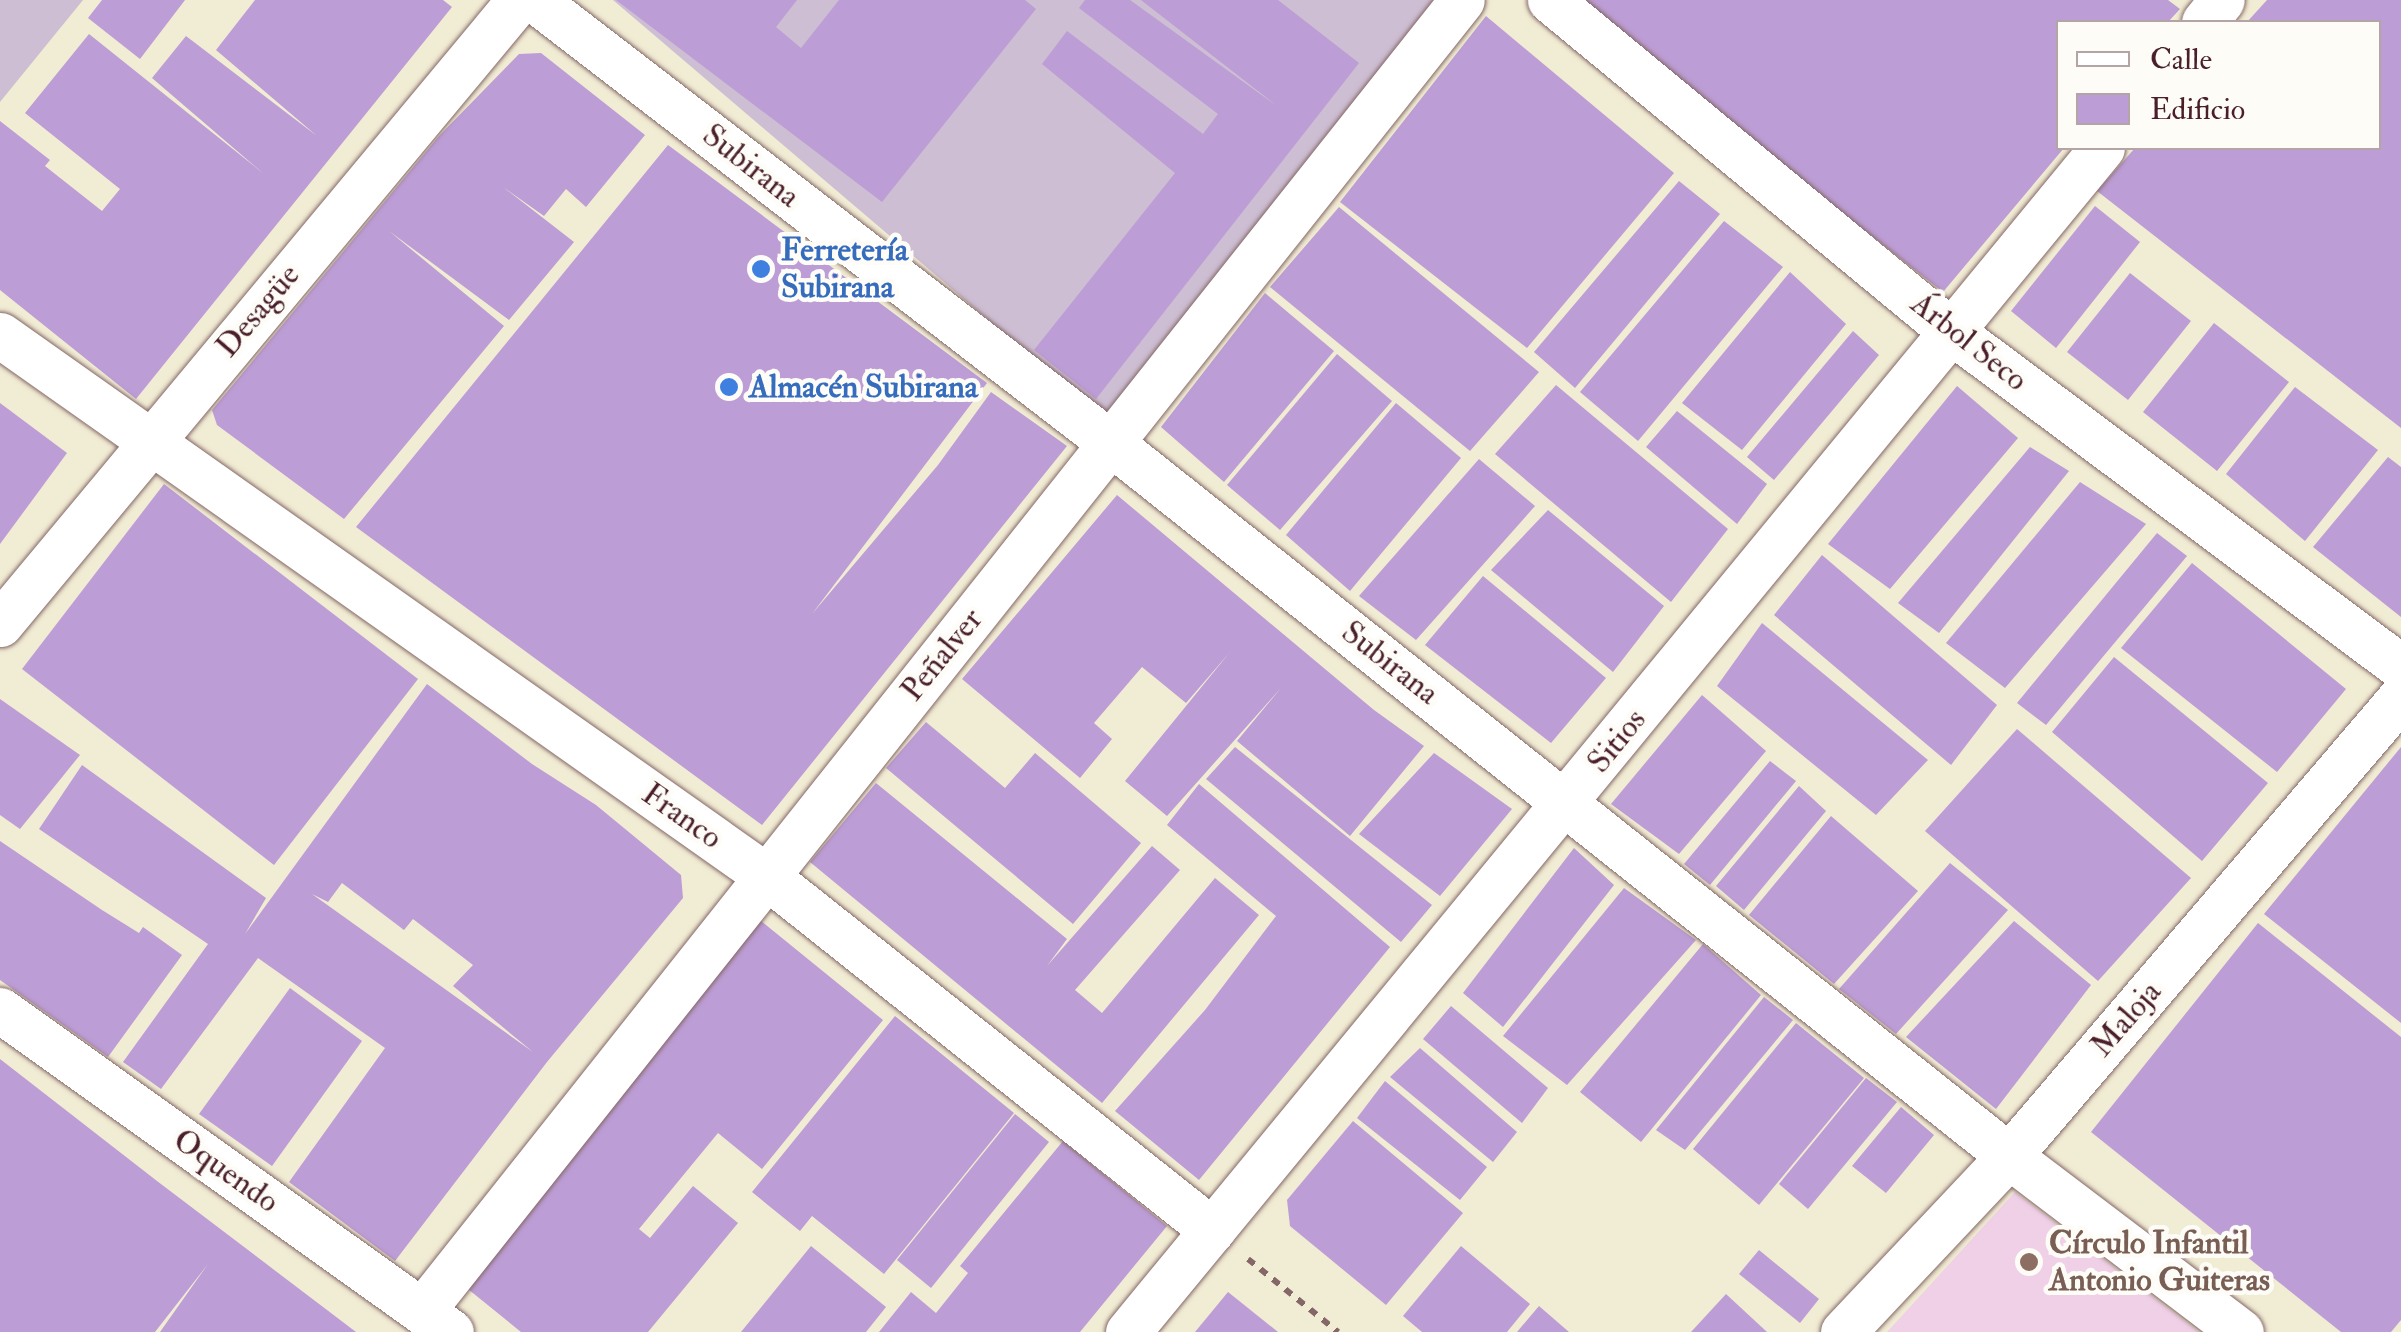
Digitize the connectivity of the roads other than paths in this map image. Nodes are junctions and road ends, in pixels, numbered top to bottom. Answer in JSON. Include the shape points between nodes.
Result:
{"nodes":[{"id":1,"x":519,"y":0,"type":"edge"},
{"id":2,"x":535,"y":0,"type":"edge"},
{"id":3,"x":1462,"y":0,"type":"edge"},
{"id":4,"x":1550,"y":0,"type":"edge"},
{"id":5,"x":2222,"y":0,"type":"edge"},
{"id":6,"x":2206,"y":20,"type":"edge"},
{"id":7,"x":2100,"y":150,"type":"edge"},
{"id":8,"x":1952,"y":332,"type":"junction"},
{"id":9,"x":0,"y":335,"type":"edge"},
{"id":10,"x":147,"y":443,"type":"junction"},
{"id":11,"x":1112,"y":444,"type":"junction"},
{"id":12,"x":0,"y":624,"type":"edge"},
{"id":13,"x":2401,"y":667,"type":"edge"},
{"id":14,"x":2401,"y":697,"type":"edge"},
{"id":15,"x":1566,"y":802,"type":"junction"},
{"id":16,"x":765,"y":874,"type":"junction"},
{"id":17,"x":0,"y":1010,"type":"edge"},
{"id":18,"x":2009,"y":1156,"type":"junction"},
{"id":19,"x":1212,"y":1230,"type":"junction"},
{"id":20,"x":437,"y":1321,"type":"edge"},
{"id":21,"x":1128,"y":1332,"type":"edge"},
{"id":22,"x":1843,"y":1332,"type":"edge"},
{"id":23,"x":2241,"y":1332,"type":"edge"}],
"edges":[{"from":1,"to":10,"type":"street","name":"Desagüe"},
{"from":2,"to":11,"type":"street","name":"Subirana"},
{"from":3,"to":11,"type":"street","name":"Peñalver"},
{"from":4,"to":8,"type":"street","name":"Árbol Seco"},
{"from":5,"to":6,"type":"street"},
{"from":7,"to":8,"type":"street","name":"Sitios"},
{"from":8,"to":13,"type":"street","name":"Árbol Seco"},
{"from":8,"to":15,"type":"street","name":"Sitios"},
{"from":9,"to":10,"type":"street","name":"Franco"},
{"from":10,"to":12,"type":"street","name":"Desagüe"},
{"from":10,"to":16,"type":"street","name":"Franco"},
{"from":11,"to":15,"type":"street","name":"Subirana"},
{"from":11,"to":16,"type":"street","name":"Peñalver"},
{"from":14,"to":18,"type":"street","name":"Maloja"},
{"from":15,"to":18,"type":"street","name":"Subirana"},
{"from":15,"to":19,"type":"street","name":"Sitios"},
{"from":16,"to":19,"type":"street","name":"Franco"},
{"from":16,"to":20,"type":"street","name":"Peñalver"},
{"from":17,"to":20,"type":"street","name":"Oquendo"},
{"from":18,"to":22,"type":"street","name":"Maloja"},
{"from":18,"to":23,"type":"street","name":"Subirana"},
{"from":19,"to":21,"type":"street","name":"Sitios"}]}
